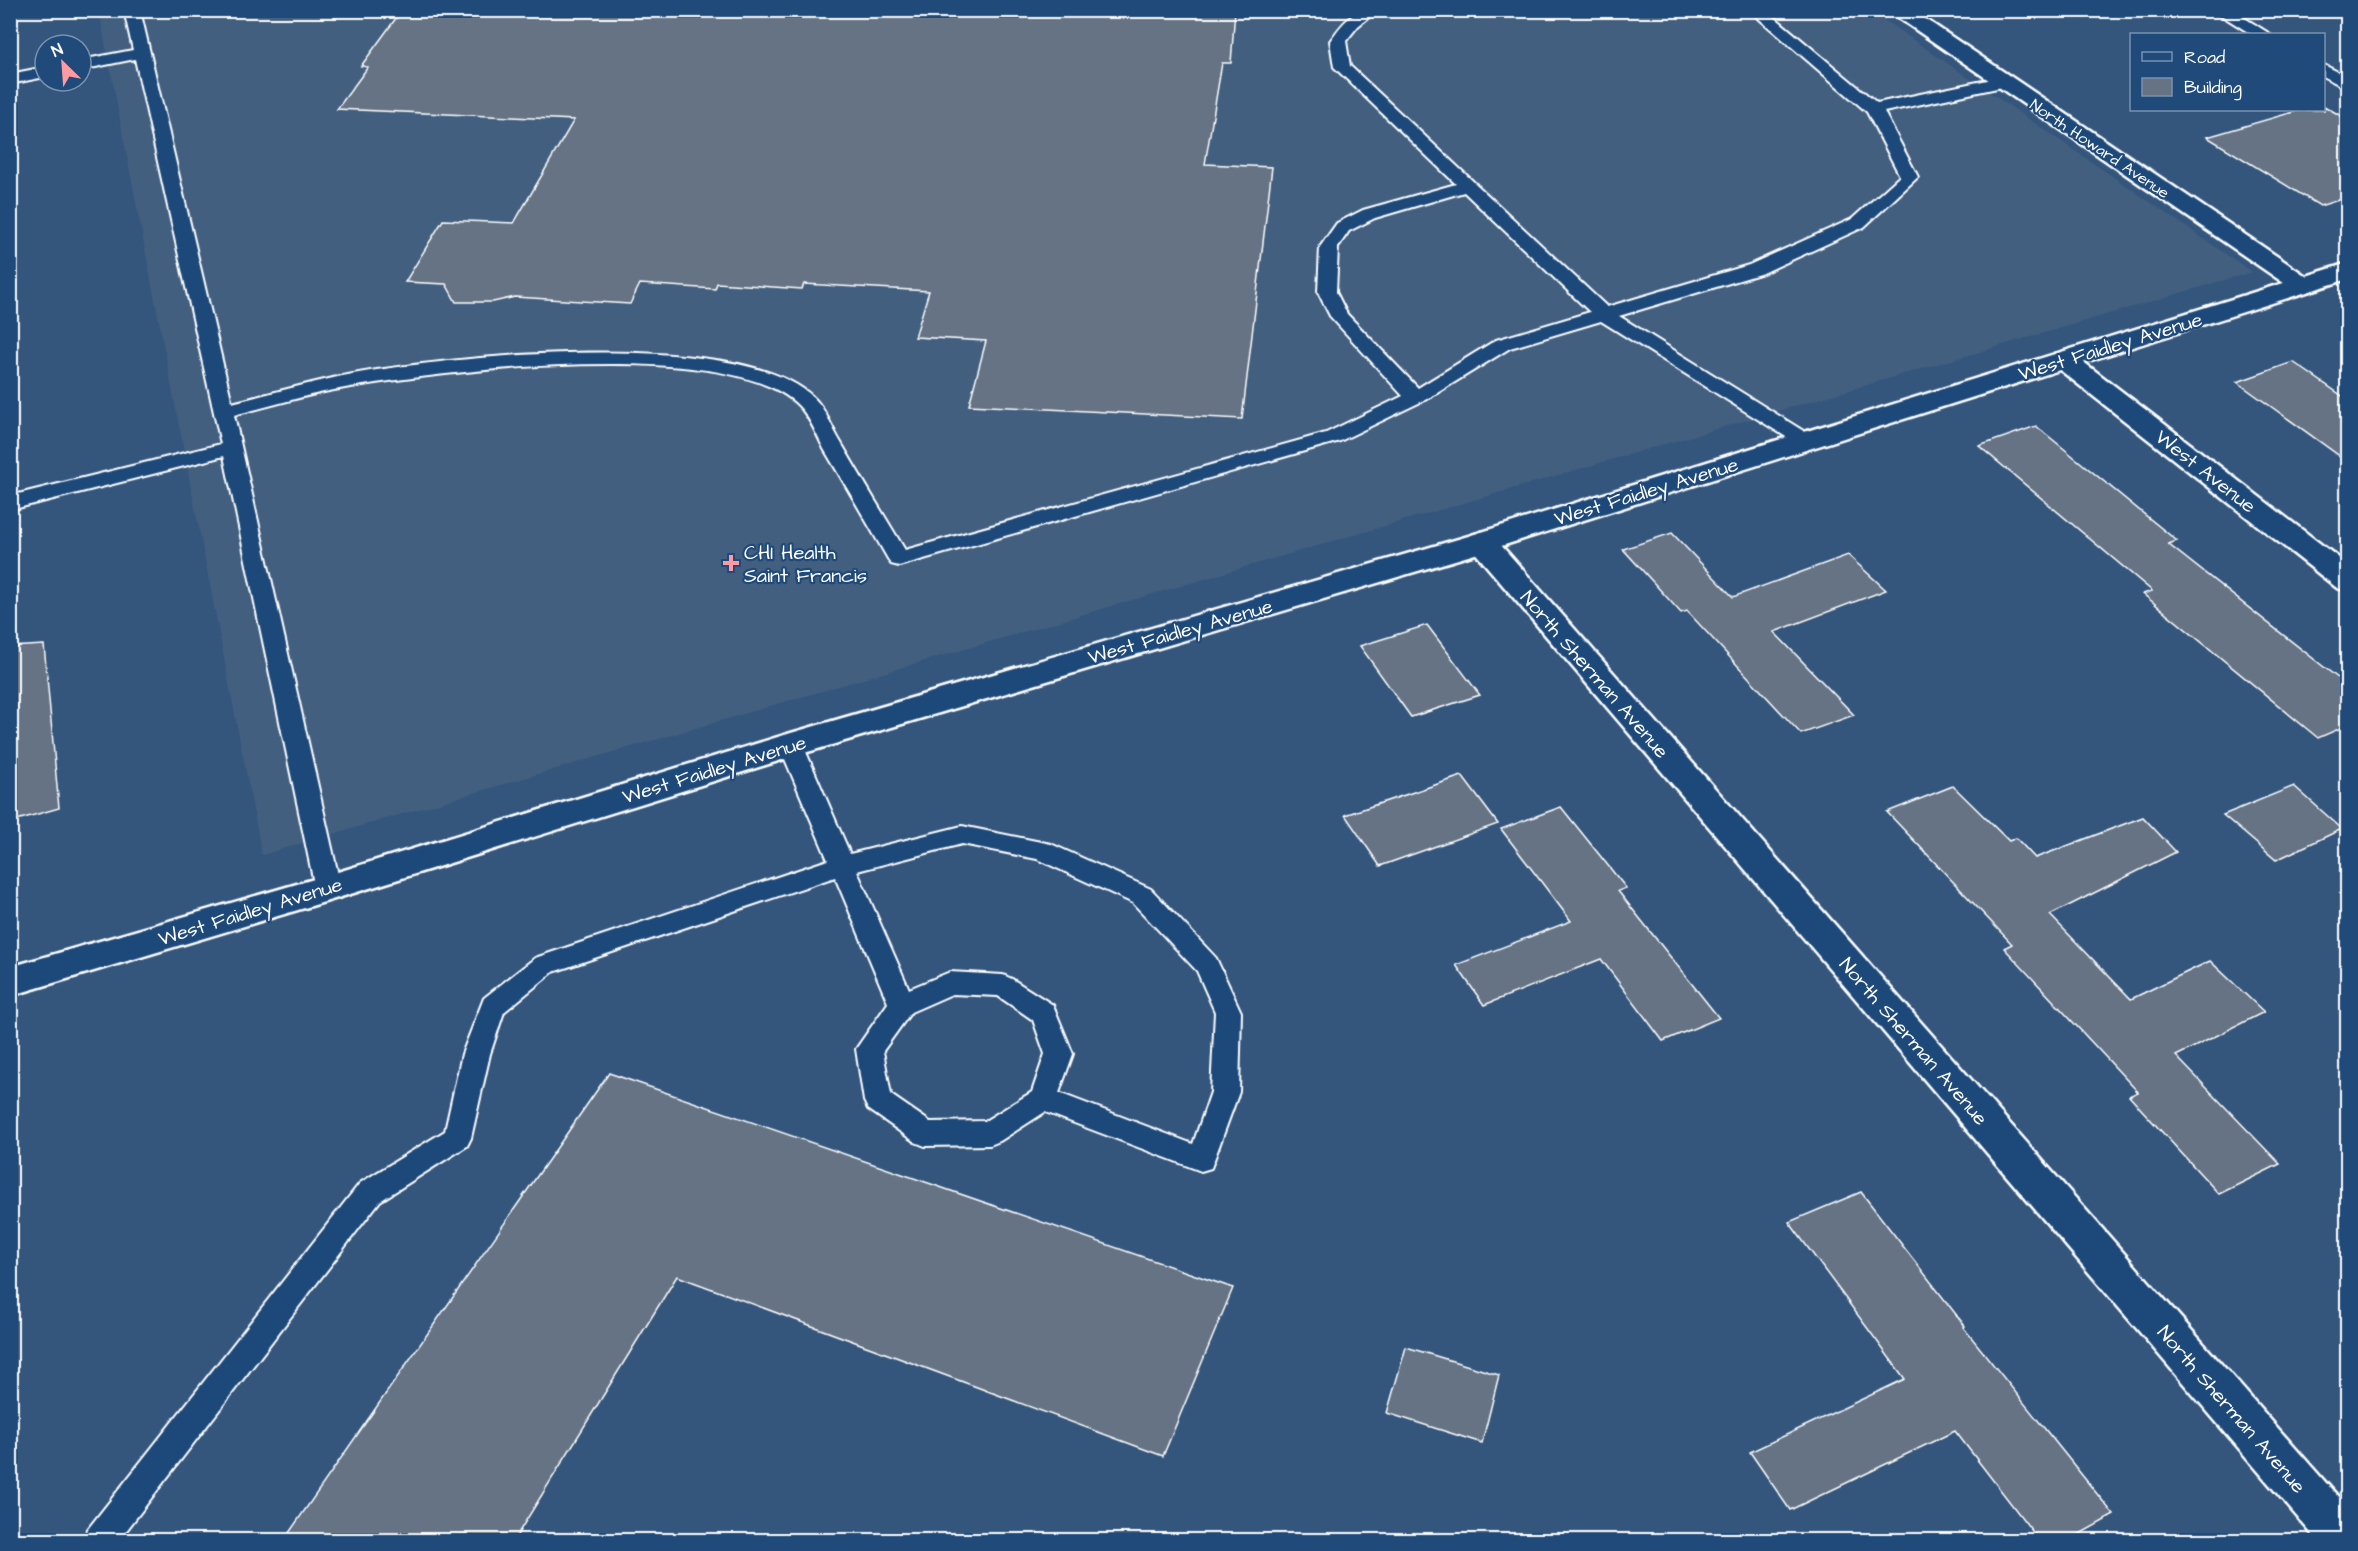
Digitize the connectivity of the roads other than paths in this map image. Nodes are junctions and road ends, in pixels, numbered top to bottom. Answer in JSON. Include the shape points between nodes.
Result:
{"nodes":[{"id":1,"x":132,"y":10,"type":"edge"},
{"id":2,"x":1371,"y":10,"type":"edge"},
{"id":3,"x":1756,"y":10,"type":"edge"},
{"id":4,"x":1897,"y":10,"type":"edge"},
{"id":5,"x":2220,"y":10,"type":"edge"},
{"id":6,"x":2260,"y":33,"type":"edge"},
{"id":7,"x":142,"y":53,"type":"junction"},
{"id":8,"x":93,"y":63,"type":"edge"},
{"id":9,"x":2325,"y":71,"type":"edge"},
{"id":10,"x":33,"y":74,"type":"edge"},
{"id":11,"x":10,"y":79,"type":"edge"},
{"id":12,"x":2002,"y":82,"type":"junction"},
{"id":13,"x":2348,"y":84,"type":"edge"},
{"id":14,"x":1874,"y":110,"type":"junction"},
{"id":15,"x":1468,"y":186,"type":"junction"},
{"id":16,"x":2348,"y":271,"type":"edge"},
{"id":17,"x":2303,"y":285,"type":"junction"},
{"id":18,"x":1602,"y":313,"type":"junction"},
{"id":19,"x":2064,"y":360,"type":"junction"},
{"id":20,"x":1414,"y":397,"type":"junction"},
{"id":21,"x":224,"y":411,"type":"junction"},
{"id":22,"x":1806,"y":441,"type":"junction"},
{"id":23,"x":232,"y":448,"type":"junction"},
{"id":24,"x":10,"y":503,"type":"edge"},
{"id":25,"x":1482,"y":542,"type":"junction"},
{"id":26,"x":2348,"y":581,"type":"edge"},
{"id":27,"x":791,"y":745,"type":"junction"},
{"id":28,"x":842,"y":865,"type":"junction"},
{"id":29,"x":328,"y":888,"type":"junction"},
{"id":30,"x":10,"y":982,"type":"edge"},
{"id":31,"x":902,"y":1004,"type":"junction"},
{"id":32,"x":1043,"y":1099,"type":"junction"},
{"id":33,"x":99,"y":1540,"type":"edge"},
{"id":34,"x":2346,"y":1540,"type":"edge"}],
"edges":[{"from":1,"to":7,"type":"lane"},
{"from":2,"to":15,"type":"lane","via":[[1352,23],[1338,41],[1342,67]]},
{"from":3,"to":14,"type":"lane"},
{"from":4,"to":12,"type":"street","name":"North Howard Avenue"},
{"from":5,"to":6,"type":"lane"},
{"from":7,"to":8,"type":"lane"},
{"from":7,"to":21,"type":"lane"},
{"from":9,"to":13,"type":"lane"},
{"from":10,"to":11,"type":"lane"},
{"from":12,"to":14,"type":"lane"},
{"from":12,"to":17,"type":"street","name":"North Howard Avenue"},
{"from":14,"to":18,"type":"lane","via":[[1909,177],[1858,224],[1756,269]]},
{"from":15,"to":18,"type":"lane"},
{"from":15,"to":20,"type":"lane","via":[[1369,214],[1343,227],[1329,247],[1327,292],[1339,316]]},
{"from":16,"to":17,"type":"street","name":"West Faidley Avenue"},
{"from":17,"to":19,"type":"street","name":"West Faidley Avenue"},
{"from":18,"to":20,"type":"lane","via":[[1503,344]]},
{"from":18,"to":22,"type":"lane"},
{"from":19,"to":22,"type":"street","name":"West Faidley Avenue"},
{"from":19,"to":26,"type":"street","name":"West Avenue"},
{"from":20,"to":21,"type":"lane","via":[[1333,437],[898,559],[807,402],[776,381],[742,371],[621,358],[480,363],[343,382]]},
{"from":21,"to":23,"type":"lane"},
{"from":22,"to":25,"type":"street","name":"West Faidley Avenue"},
{"from":23,"to":24,"type":"lane"},
{"from":23,"to":29,"type":"lane"},
{"from":25,"to":27,"type":"street","name":"West Faidley Avenue"},
{"from":25,"to":34,"type":"street","name":"North Sherman Avenue"},
{"from":27,"to":28,"type":"lane"},
{"from":27,"to":29,"type":"street","name":"West Faidley Avenue"},
{"from":28,"to":31,"type":"lane"},
{"from":28,"to":32,"type":"lane","via":[[962,835],[1042,851],[1142,896],[1207,965],[1228,1012],[1228,1023],[1225,1092],[1201,1159]]},
{"from":28,"to":33,"type":"lane","via":[[544,965],[493,1006],[476,1054],[457,1138],[370,1192]]},
{"from":29,"to":30,"type":"street","name":"West Faidley Avenue"},
{"from":31,"to":32,"type":"lane","via":[[950,983],[993,985],[1003,986],[1044,1012],[1059,1054]]},
{"from":31,"to":32,"type":"lane","via":[[869,1049],[878,1101],[925,1134],[990,1133]]}]}
